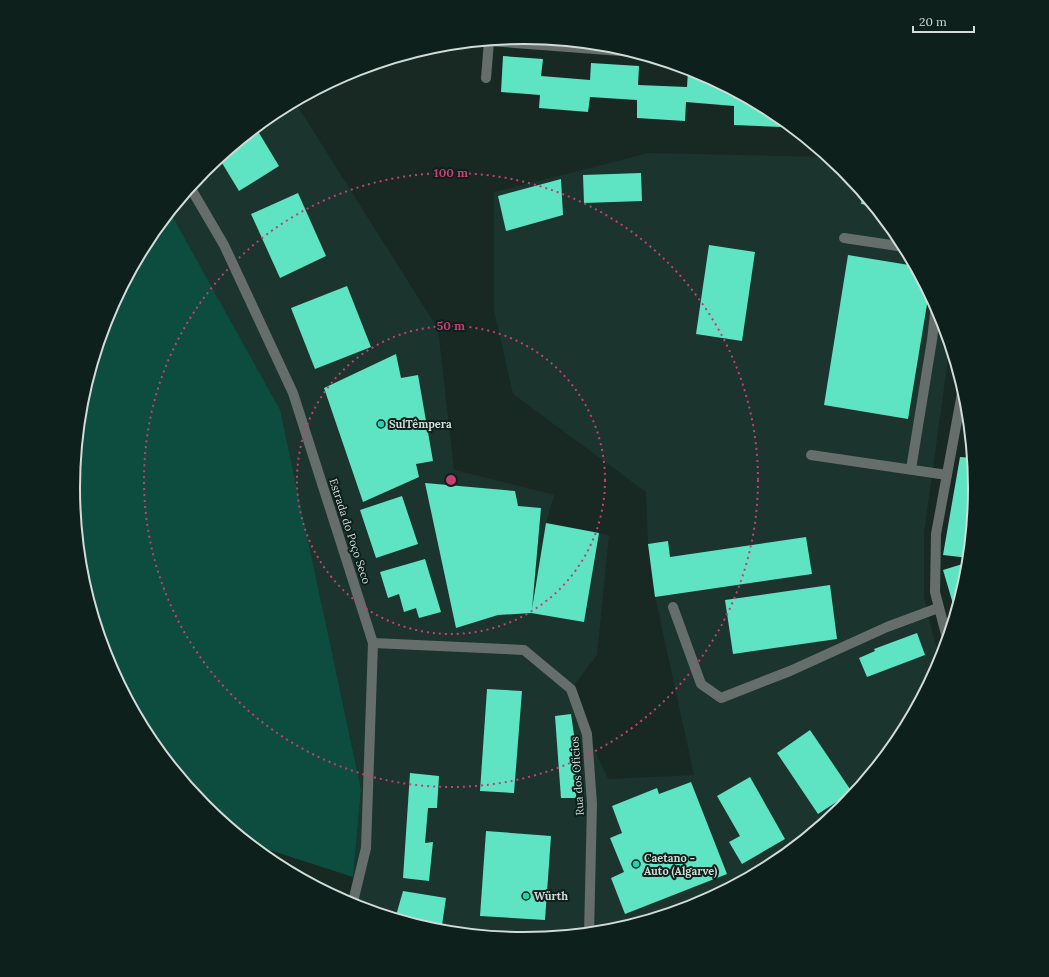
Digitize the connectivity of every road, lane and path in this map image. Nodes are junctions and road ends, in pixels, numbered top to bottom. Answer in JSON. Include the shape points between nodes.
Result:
{"nodes":[{"id":1,"x":532,"y":44,"type":"edge"},
{"id":2,"x":489,"y":46,"type":"edge"},
{"id":3,"x":584,"y":48,"type":"edge"},
{"id":4,"x":486,"y":78,"type":"dead end"},
{"id":5,"x":193,"y":192,"type":"edge"},
{"id":6,"x":844,"y":238,"type":"dead end"},
{"id":7,"x":896,"y":245,"type":"edge"},
{"id":8,"x":935,"y":317,"type":"edge"},
{"id":9,"x":961,"y":405,"type":"edge"},
{"id":10,"x":810,"y":455,"type":"dead end"},
{"id":11,"x":911,"y":469,"type":"junction"},
{"id":12,"x":947,"y":474,"type":"junction"},
{"id":13,"x":673,"y":607,"type":"dead end"},
{"id":14,"x":938,"y":608,"type":"junction"},
{"id":15,"x":945,"y":631,"type":"edge"},
{"id":16,"x":373,"y":643,"type":"junction"},
{"id":17,"x":354,"y":899,"type":"edge"},
{"id":18,"x":589,"y":928,"type":"edge"}],
"edges":[{"from":1,"to":3,"type":"street"},
{"from":2,"to":4,"type":"street"},
{"from":5,"to":16,"type":"street","name":"Estrada do Poço Seco","via":[[224,245],[293,393]]},
{"from":6,"to":7,"type":"street"},
{"from":8,"to":11,"type":"street"},
{"from":9,"to":12,"type":"street"},
{"from":10,"to":11,"type":"street"},
{"from":11,"to":12,"type":"street"},
{"from":12,"to":14,"type":"street","via":[[936,534],[935,592]]},
{"from":13,"to":14,"type":"street","via":[[701,684],[721,698]]},
{"from":14,"to":15,"type":"street"},
{"from":16,"to":17,"type":"street","name":"Estrada do Poço Seco","via":[[366,848]]},
{"from":16,"to":18,"type":"street","name":"Rua dos Ofícios","via":[[524,650],[571,689],[587,734],[589,750],[592,804]]}]}
